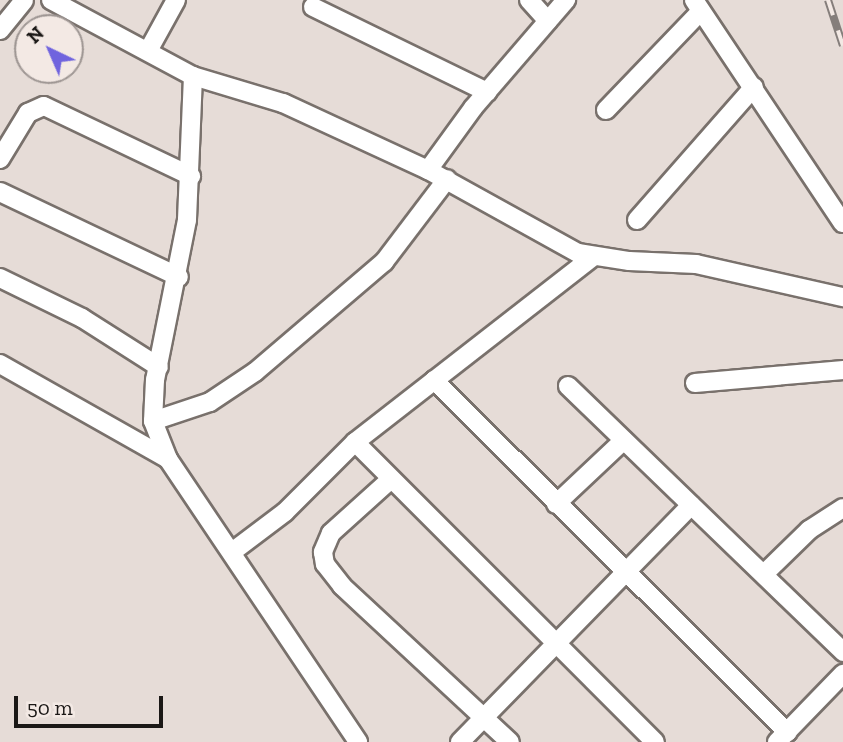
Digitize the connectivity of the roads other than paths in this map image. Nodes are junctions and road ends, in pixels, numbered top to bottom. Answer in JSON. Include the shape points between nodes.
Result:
{"nodes":[{"id":1,"x":24,"y":0,"type":"edge"},
{"id":2,"x":176,"y":0,"type":"edge"},
{"id":3,"x":528,"y":0,"type":"edge"},
{"id":4,"x":566,"y":0,"type":"edge"},
{"id":5,"x":60,"y":2,"type":"edge"},
{"id":6,"x":698,"y":6,"type":"edge"},
{"id":7,"x":313,"y":7,"type":"dead end"},
{"id":8,"x":548,"y":21,"type":"junction"},
{"id":9,"x":0,"y":30,"type":"edge"},
{"id":10,"x":148,"y":51,"type":"junction"},
{"id":11,"x":193,"y":76,"type":"junction"},
{"id":12,"x":754,"y":87,"type":"junction"},
{"id":13,"x":486,"y":92,"type":"junction"},
{"id":14,"x":606,"y":110,"type":"dead end"},
{"id":15,"x":0,"y":159,"type":"edge"},
{"id":16,"x":428,"y":170,"type":"junction"},
{"id":17,"x":191,"y":176,"type":"junction"},
{"id":18,"x":447,"y":179,"type":"junction"},
{"id":19,"x":0,"y":192,"type":"edge"},
{"id":20,"x":637,"y":220,"type":"dead end"},
{"id":21,"x":843,"y":223,"type":"edge"},
{"id":22,"x":593,"y":257,"type":"junction"},
{"id":23,"x":179,"y":277,"type":"junction"},
{"id":24,"x":0,"y":278,"type":"edge"},
{"id":25,"x":843,"y":297,"type":"edge"},
{"id":26,"x":0,"y":364,"type":"edge"},
{"id":27,"x":159,"y":367,"type":"junction"},
{"id":28,"x":843,"y":370,"type":"edge"},
{"id":29,"x":434,"y":380,"type":"junction"},
{"id":30,"x":695,"y":383,"type":"dead end"},
{"id":31,"x":568,"y":386,"type":"dead end"},
{"id":32,"x":153,"y":421,"type":"junction"},
{"id":33,"x":624,"y":440,"type":"junction"},
{"id":34,"x":355,"y":442,"type":"junction"},
{"id":35,"x":168,"y":459,"type":"junction"},
{"id":36,"x":391,"y":479,"type":"junction"},
{"id":37,"x":556,"y":504,"type":"junction"},
{"id":38,"x":691,"y":505,"type":"junction"},
{"id":39,"x":843,"y":508,"type":"edge"},
{"id":40,"x":232,"y":552,"type":"junction"},
{"id":41,"x":765,"y":573,"type":"junction"},
{"id":42,"x":626,"y":575,"type":"junction"},
{"id":43,"x":555,"y":643,"type":"junction"},
{"id":44,"x":843,"y":652,"type":"edge"},
{"id":45,"x":843,"y":674,"type":"edge"},
{"id":46,"x":484,"y":717,"type":"junction"},
{"id":47,"x":782,"y":737,"type":"edge"},
{"id":48,"x":358,"y":742,"type":"edge"},
{"id":49,"x":460,"y":742,"type":"edge"},
{"id":50,"x":510,"y":742,"type":"edge"},
{"id":51,"x":655,"y":742,"type":"edge"}],
"edges":[{"from":1,"to":9,"type":"street"},
{"from":2,"to":10,"type":"street"},
{"from":3,"to":8,"type":"street"},
{"from":4,"to":8,"type":"street"},
{"from":5,"to":10,"type":"street"},
{"from":6,"to":12,"type":"street"},
{"from":6,"to":14,"type":"street"},
{"from":7,"to":13,"type":"street"},
{"from":8,"to":13,"type":"street"},
{"from":10,"to":11,"type":"street"},
{"from":11,"to":16,"type":"street","via":[[283,103]]},
{"from":11,"to":17,"type":"street"},
{"from":12,"to":20,"type":"street"},
{"from":12,"to":21,"type":"street"},
{"from":13,"to":16,"type":"street"},
{"from":15,"to":17,"type":"street","via":[[28,113],[44,106]]},
{"from":16,"to":18,"type":"street"},
{"from":17,"to":23,"type":"street"},
{"from":18,"to":22,"type":"street","via":[[564,247]]},
{"from":18,"to":32,"type":"street","via":[[384,262],[255,372],[209,402]]},
{"from":19,"to":23,"type":"street"},
{"from":22,"to":25,"type":"street","via":[[696,264]]},
{"from":22,"to":29,"type":"street"},
{"from":23,"to":27,"type":"street"},
{"from":24,"to":27,"type":"street","via":[[82,318]]},
{"from":26,"to":35,"type":"street"},
{"from":27,"to":32,"type":"street"},
{"from":28,"to":30,"type":"street"},
{"from":29,"to":34,"type":"street"},
{"from":29,"to":37,"type":"street"},
{"from":31,"to":33,"type":"street"},
{"from":32,"to":35,"type":"street"},
{"from":33,"to":37,"type":"street"},
{"from":33,"to":38,"type":"street"},
{"from":34,"to":36,"type":"street"},
{"from":34,"to":40,"type":"street","via":[[285,512]]},
{"from":35,"to":40,"type":"street"},
{"from":36,"to":43,"type":"street"},
{"from":36,"to":46,"type":"street","via":[[331,533],[323,552],[325,564],[342,586]]},
{"from":37,"to":42,"type":"street"},
{"from":38,"to":41,"type":"street"},
{"from":38,"to":42,"type":"street"},
{"from":39,"to":41,"type":"street","via":[[809,530]]},
{"from":40,"to":48,"type":"street"},
{"from":41,"to":44,"type":"street"},
{"from":42,"to":43,"type":"street"},
{"from":42,"to":47,"type":"street"},
{"from":43,"to":46,"type":"street"},
{"from":43,"to":51,"type":"street"},
{"from":45,"to":47,"type":"street"},
{"from":46,"to":49,"type":"street"},
{"from":46,"to":50,"type":"street"}]}
